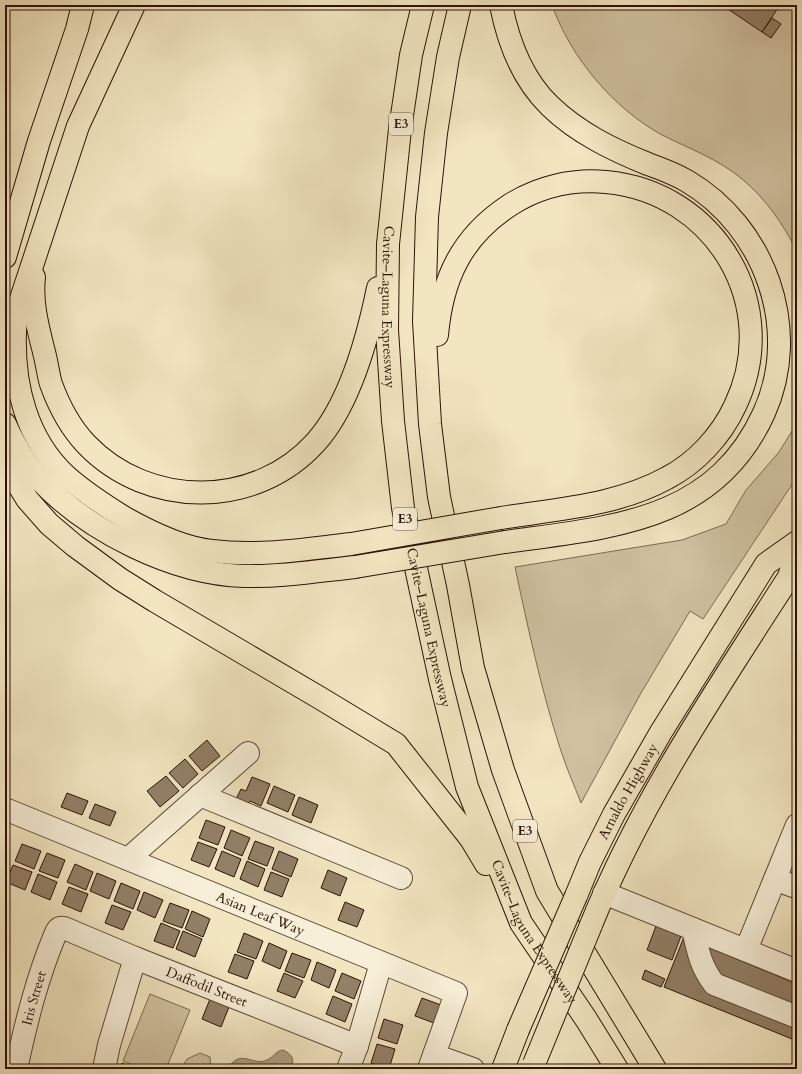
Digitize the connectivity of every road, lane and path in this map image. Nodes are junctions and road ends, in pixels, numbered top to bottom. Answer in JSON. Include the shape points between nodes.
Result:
{"nodes":[{"id":1,"x":83,"y":5,"type":"edge"},
{"id":2,"x":134,"y":5,"type":"edge"},
{"id":3,"x":423,"y":5,"type":"edge"},
{"id":4,"x":460,"y":5,"type":"edge"},
{"id":5,"x":501,"y":5,"type":"edge"},
{"id":6,"x":388,"y":244,"type":"junction"},
{"id":7,"x":38,"y":248,"type":"junction"},
{"id":8,"x":5,"y":258,"type":"edge"},
{"id":9,"x":5,"y":424,"type":"edge"},
{"id":10,"x":430,"y":424,"type":"junction"},
{"id":11,"x":5,"y":452,"type":"edge"},
{"id":12,"x":797,"y":542,"type":"edge"},
{"id":13,"x":797,"y":549,"type":"edge"},
{"id":14,"x":248,"y":753,"type":"dead end"},
{"id":15,"x":200,"y":795,"type":"junction"},
{"id":16,"x":7,"y":816,"type":"edge"},
{"id":17,"x":797,"y":825,"type":"edge"},
{"id":18,"x":128,"y":860,"type":"junction"},
{"id":19,"x":401,"y":878,"type":"dead end"},
{"id":20,"x":775,"y":879,"type":"junction"},
{"id":21,"x":797,"y":884,"type":"edge"},
{"id":22,"x":604,"y":893,"type":"junction"},
{"id":23,"x":521,"y":923,"type":"junction"},
{"id":24,"x":58,"y":929,"type":"joint"},
{"id":25,"x":693,"y":929,"type":"junction"},
{"id":26,"x":746,"y":950,"type":"junction"},
{"id":27,"x":135,"y":958,"type":"junction"},
{"id":28,"x":381,"y":963,"type":"junction"},
{"id":29,"x":797,"y":971,"type":"edge"},
{"id":30,"x":797,"y":1017,"type":"edge"},
{"id":31,"x":357,"y":1046,"type":"junction"},
{"id":32,"x":431,"y":1062,"type":"edge"},
{"id":33,"x":534,"y":1067,"type":"edge"},
{"id":34,"x":16,"y":1069,"type":"edge"},
{"id":35,"x":104,"y":1069,"type":"edge"},
{"id":36,"x":348,"y":1069,"type":"edge"},
{"id":37,"x":473,"y":1069,"type":"edge"},
{"id":38,"x":503,"y":1069,"type":"edge"},
{"id":39,"x":617,"y":1069,"type":"edge"},
{"id":40,"x":655,"y":1069,"type":"edge"}],
"edges":[{"from":1,"to":8,"type":"main road"},
{"from":2,"to":7,"type":"main road","via":[[78,126]]},
{"from":3,"to":6,"type":"main road","name":"Cavite–Laguna Expressway","number":"E3","via":[[411,55],[401,122]]},
{"from":4,"to":10,"type":"main road","name":"Cavite–Laguna Expressway","number":"E3","via":[[448,57],[436,133],[427,217],[424,321]]},
{"from":5,"to":9,"type":"main road","bridge":true,"via":[[511,44],[522,69],[549,105],[569,123],[592,138],[669,172],[704,192],[720,205],[746,235],[765,269],[779,327],[777,368],[773,388],[758,426],[733,462],[719,477],[668,509],[600,529],[355,567],[243,576],[215,573],[161,558],[110,535],[83,518],[39,480],[13,442]]},
{"from":6,"to":7,"type":"main road","via":[[362,350],[345,394],[325,431],[306,452],[281,471],[236,489],[206,493],[162,489],[136,479],[109,464],[86,444],[66,418],[51,383],[36,321],[33,284]]},
{"from":6,"to":23,"type":"main road","name":"Cavite–Laguna Expressway","number":"E3","via":[[387,338],[392,421],[403,508],[440,679],[467,787]]},
{"from":7,"to":10,"type":"main road","bridge":true,"via":[[19,305],[15,330],[22,404],[31,428],[46,455],[87,494],[134,523],[186,545],[237,554],[351,544],[604,502],[667,479],[683,469],[722,429],[735,407],[746,378],[751,336],[748,305],[730,259],[716,239],[699,222],[675,204],[636,187],[597,181],[579,182],[530,194],[487,222],[466,246],[451,272],[439,309]]},
{"from":10,"to":40,"type":"main road","name":"Cavite–Laguna Expressway","number":"E3","via":[[439,497],[473,668],[503,770],[547,891]]},
{"from":11,"to":23,"type":"main road","via":[[13,476],[27,499],[49,524],[75,546],[155,601],[396,744],[471,839]]},
{"from":12,"to":38,"type":"main road","name":"Arnaldo Highway","bridge":true,"via":[[766,564],[661,732],[614,814],[590,862]]},
{"from":13,"to":22,"type":"main road","name":"Arnaldo Highway","via":[[789,577],[652,798]]},
{"from":14,"to":15,"type":"street"},
{"from":15,"to":18,"type":"street"},
{"from":15,"to":19,"type":"street"},
{"from":16,"to":18,"type":"street","name":"Asian Leaf Way"},
{"from":17,"to":20,"type":"street"},
{"from":18,"to":28,"type":"street","name":"Asian Leaf Way"},
{"from":20,"to":21,"type":"street","via":[[793,886]]},
{"from":20,"to":26,"type":"street"},
{"from":22,"to":25,"type":"street"},
{"from":22,"to":33,"type":"main road","name":"Arnaldo Highway","bridge":true},
{"from":23,"to":39,"type":"main road","name":"Cavite–Laguna Expressway"},
{"from":24,"to":27,"type":"street","name":"Daffodil Street","via":[[64,928]]},
{"from":24,"to":34,"type":"street","name":"Iris Street","via":[[30,1008]]},
{"from":25,"to":26,"type":"street"},
{"from":25,"to":30,"type":"street","via":[[701,964],[714,984]]},
{"from":26,"to":29,"type":"street"},
{"from":27,"to":31,"type":"street","name":"Daffodil Street"},
{"from":27,"to":35,"type":"street"},
{"from":28,"to":31,"type":"street"},
{"from":28,"to":32,"type":"street","name":"Asian Leaf Way","via":[[456,993]]},
{"from":31,"to":36,"type":"street"},
{"from":32,"to":37,"type":"street","name":"Asian Leaf Way"}]}
